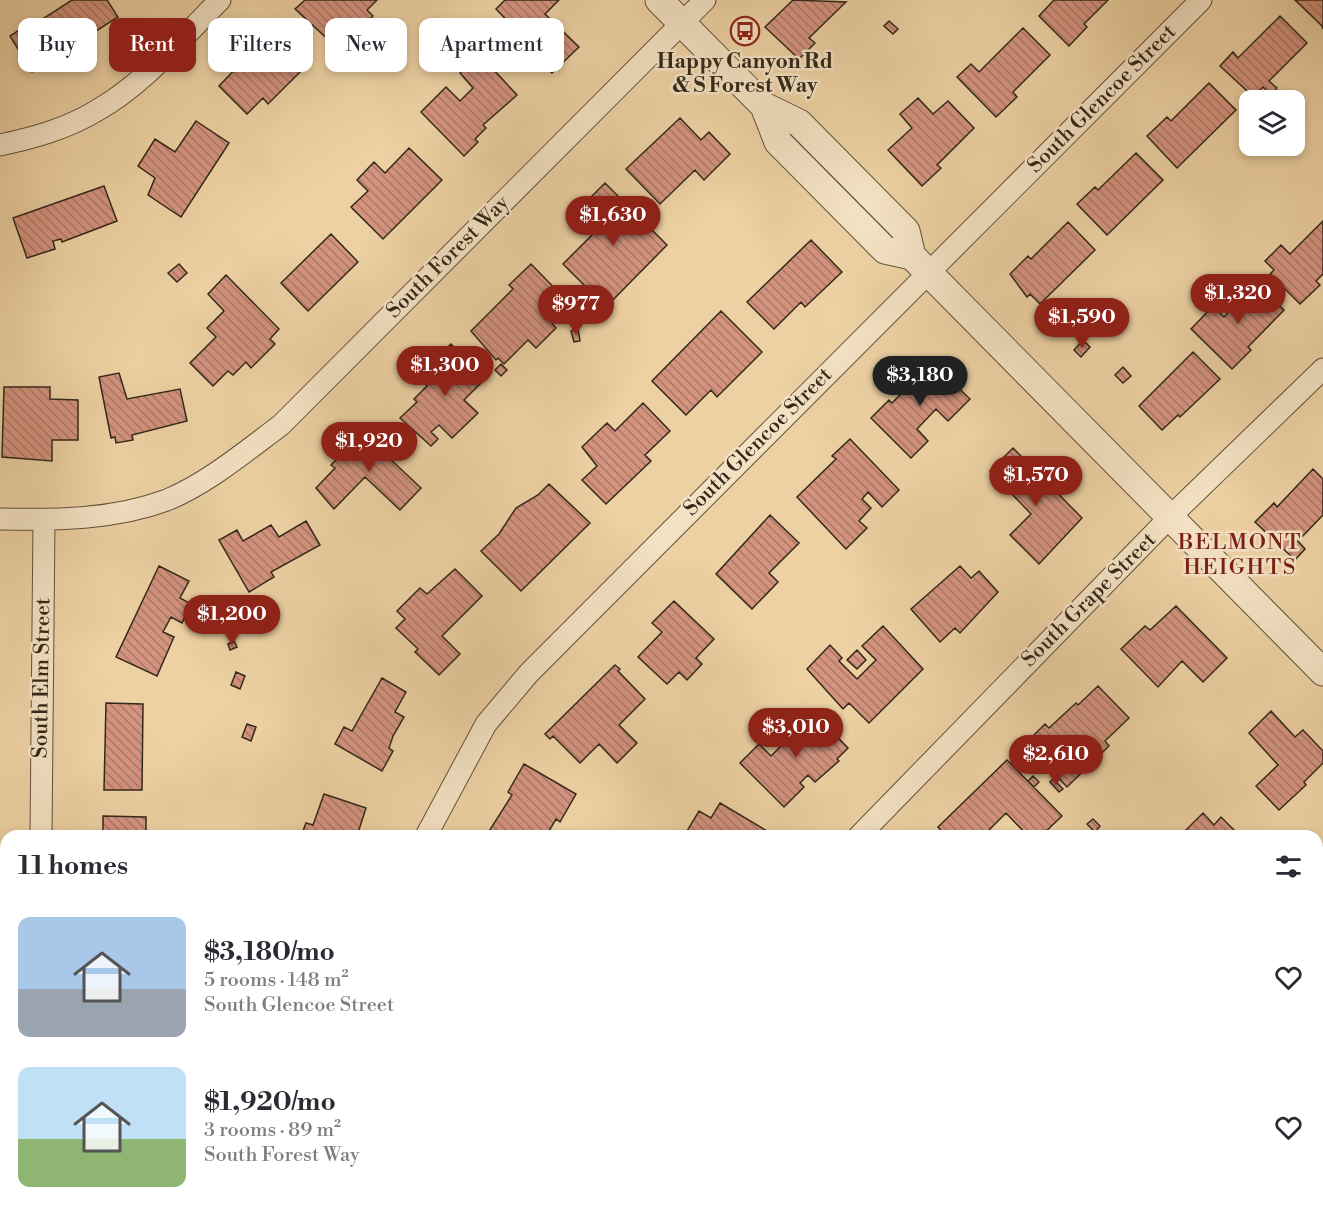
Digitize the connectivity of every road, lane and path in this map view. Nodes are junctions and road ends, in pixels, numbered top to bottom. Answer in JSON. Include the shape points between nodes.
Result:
{"nodes":[{"id":1,"x":220,"y":0,"type":"edge"},
{"id":2,"x":659,"y":0,"type":"edge"},
{"id":3,"x":705,"y":0,"type":"edge"},
{"id":4,"x":1201,"y":0,"type":"edge"},
{"id":5,"x":682,"y":23,"type":"junction"},
{"id":6,"x":0,"y":145,"type":"edge"},
{"id":7,"x":920,"y":264,"type":"junction"},
{"id":8,"x":1323,"y":369,"type":"edge"},
{"id":9,"x":1170,"y":517,"type":"junction"},
{"id":10,"x":0,"y":519,"type":"edge"},
{"id":11,"x":44,"y":520,"type":"junction"},
{"id":12,"x":1323,"y":672,"type":"edge"},
{"id":13,"x":40,"y":830,"type":"edge"},
{"id":14,"x":429,"y":830,"type":"edge"},
{"id":15,"x":865,"y":830,"type":"edge"}],
"edges":[{"from":1,"to":6,"type":"street","via":[[160,61],[96,111],[37,137]]},
{"from":2,"to":5,"type":"street"},
{"from":3,"to":5,"type":"street","name":"South Forest Way"},
{"from":4,"to":7,"type":"street","name":"South Glencoe Street"},
{"from":5,"to":7,"type":"street","via":[[764,106],[778,142],[885,250]]},
{"from":5,"to":11,"type":"street","name":"South Forest Way","via":[[281,424],[224,467],[167,499],[97,518]]},
{"from":7,"to":9,"type":"street"},
{"from":7,"to":14,"type":"street","name":"South Glencoe Street","via":[[529,673],[486,724]]},
{"from":8,"to":9,"type":"street","name":"South Grape Street"},
{"from":9,"to":12,"type":"street"},
{"from":9,"to":15,"type":"street","name":"South Grape Street"},
{"from":10,"to":11,"type":"street","name":"South Forest Way"},
{"from":11,"to":13,"type":"street","name":"South Elm Street"}]}
